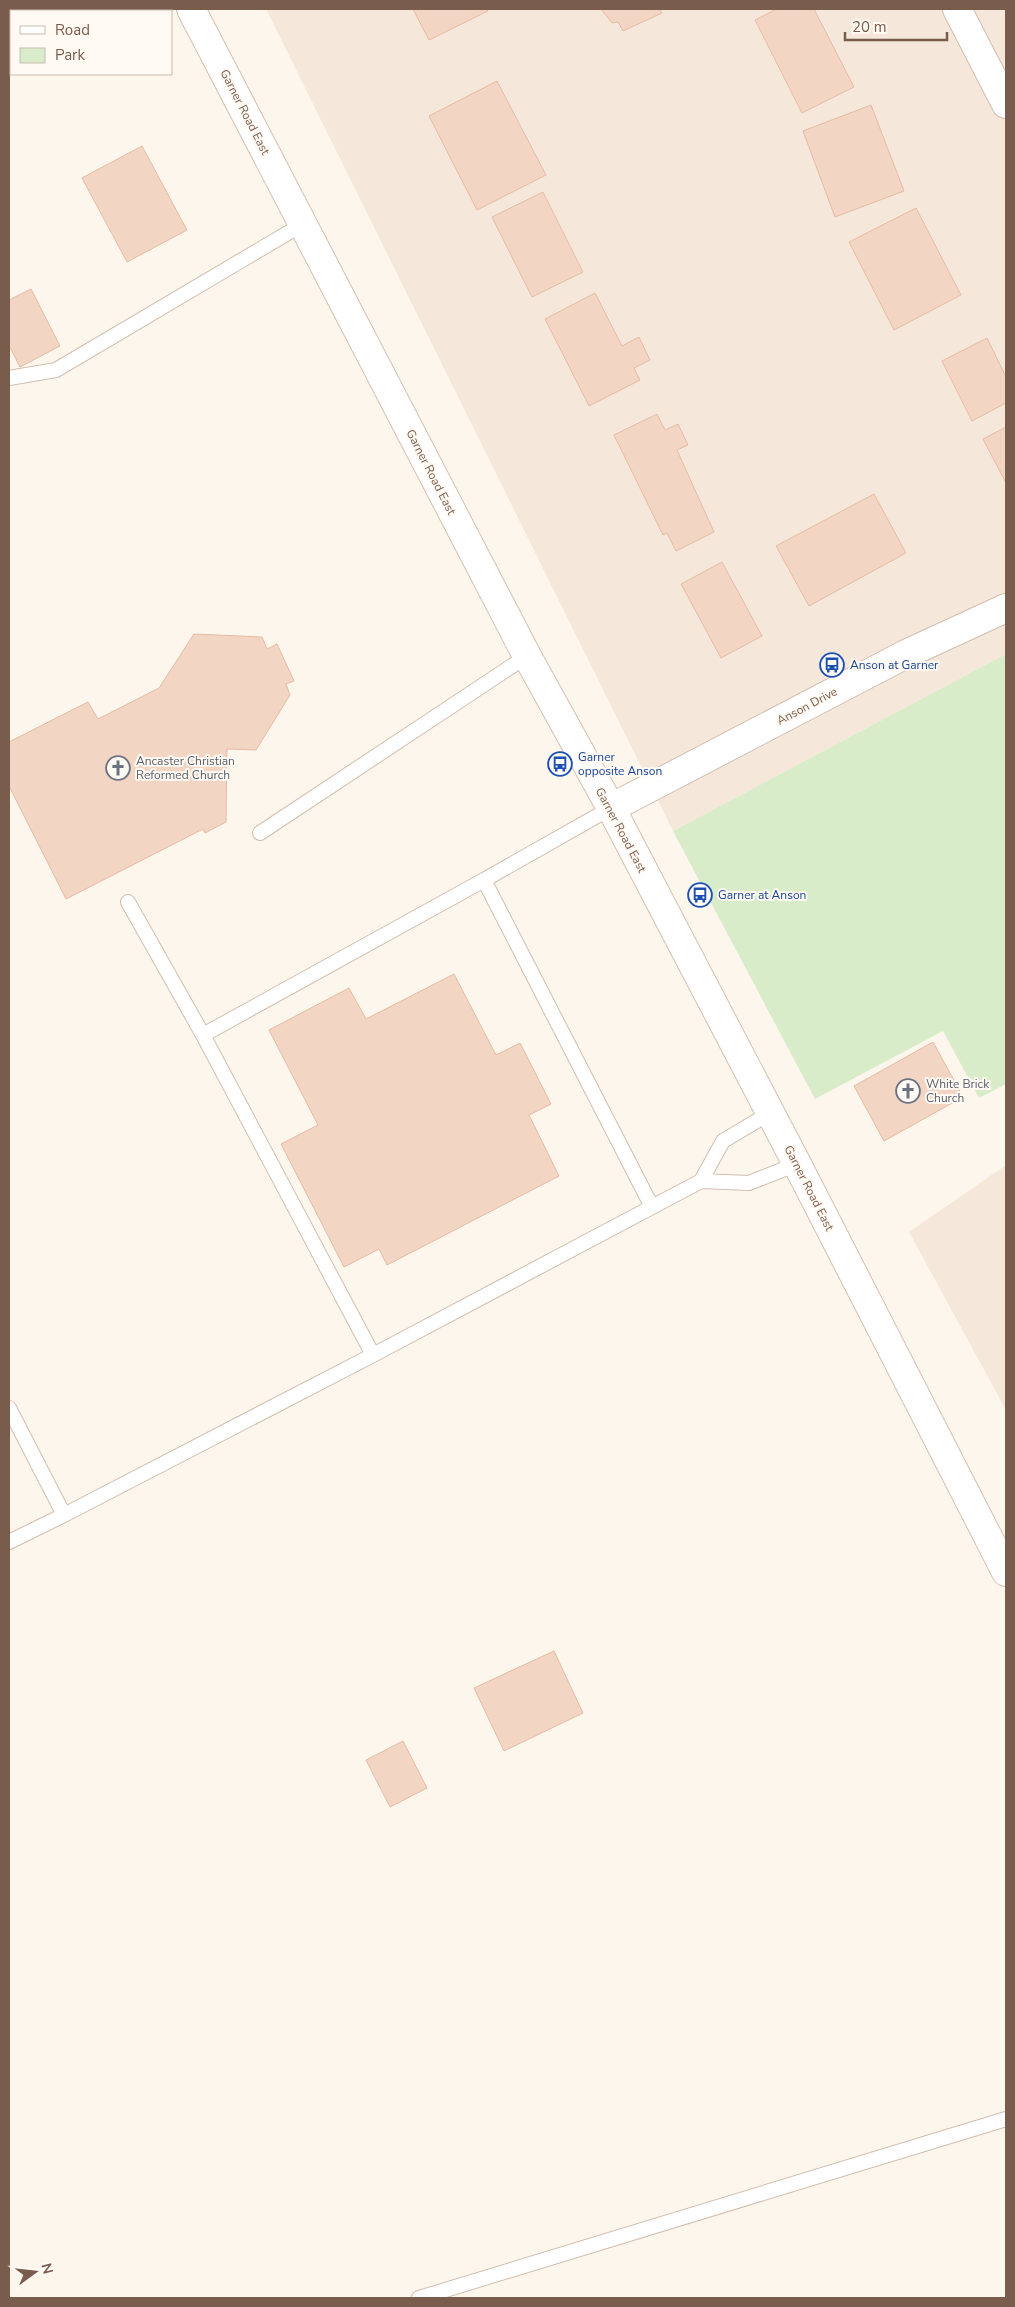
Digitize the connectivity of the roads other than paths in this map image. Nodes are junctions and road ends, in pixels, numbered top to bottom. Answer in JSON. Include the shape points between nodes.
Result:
{"nodes":[{"id":1,"x":191,"y":9,"type":"edge"},
{"id":2,"x":957,"y":9,"type":"edge"},
{"id":3,"x":1006,"y":104,"type":"edge"},
{"id":4,"x":303,"y":224,"type":"junction"},
{"id":5,"x":9,"y":378,"type":"edge"},
{"id":6,"x":1006,"y":608,"type":"edge"},
{"id":7,"x":527,"y":656,"type":"junction"},
{"id":8,"x":611,"y":808,"type":"junction"},
{"id":9,"x":260,"y":834,"type":"dead end"},
{"id":10,"x":484,"y":880,"type":"junction"},
{"id":11,"x":128,"y":902,"type":"dead end"},
{"id":12,"x":203,"y":1035,"type":"junction"},
{"id":13,"x":770,"y":1113,"type":"junction"},
{"id":14,"x":797,"y":1164,"type":"junction"},
{"id":15,"x":701,"y":1181,"type":"junction"},
{"id":16,"x":652,"y":1207,"type":"junction"},
{"id":17,"x":373,"y":1355,"type":"junction"},
{"id":18,"x":9,"y":1408,"type":"edge"},
{"id":19,"x":64,"y":1515,"type":"junction"},
{"id":20,"x":9,"y":1542,"type":"edge"},
{"id":21,"x":1006,"y":1572,"type":"edge"},
{"id":22,"x":1006,"y":2119,"type":"edge"},
{"id":23,"x":419,"y":2298,"type":"edge"}],
"edges":[{"from":1,"to":4,"type":"main road","name":"Garner Road East"},
{"from":2,"to":3,"type":"main road"},
{"from":4,"to":5,"type":"lane","via":[[56,370]]},
{"from":4,"to":7,"type":"main road","name":"Garner Road East"},
{"from":6,"to":8,"type":"main road","name":"Anson Drive","via":[[906,654]]},
{"from":7,"to":8,"type":"main road","name":"Garner Road East"},
{"from":7,"to":9,"type":"lane"},
{"from":8,"to":10,"type":"lane"},
{"from":8,"to":13,"type":"main road","name":"Garner Road East"},
{"from":10,"to":12,"type":"lane"},
{"from":10,"to":16,"type":"lane"},
{"from":11,"to":12,"type":"lane"},
{"from":12,"to":17,"type":"lane"},
{"from":13,"to":14,"type":"main road","name":"Garner Road East"},
{"from":13,"to":15,"type":"lane","via":[[723,1141]]},
{"from":14,"to":15,"type":"lane","via":[[749,1183]]},
{"from":14,"to":21,"type":"main road","name":"Garner Road East"},
{"from":15,"to":16,"type":"lane"},
{"from":16,"to":17,"type":"lane"},
{"from":17,"to":19,"type":"lane"},
{"from":18,"to":19,"type":"lane"},
{"from":19,"to":20,"type":"lane"},
{"from":22,"to":23,"type":"lane"}]}
